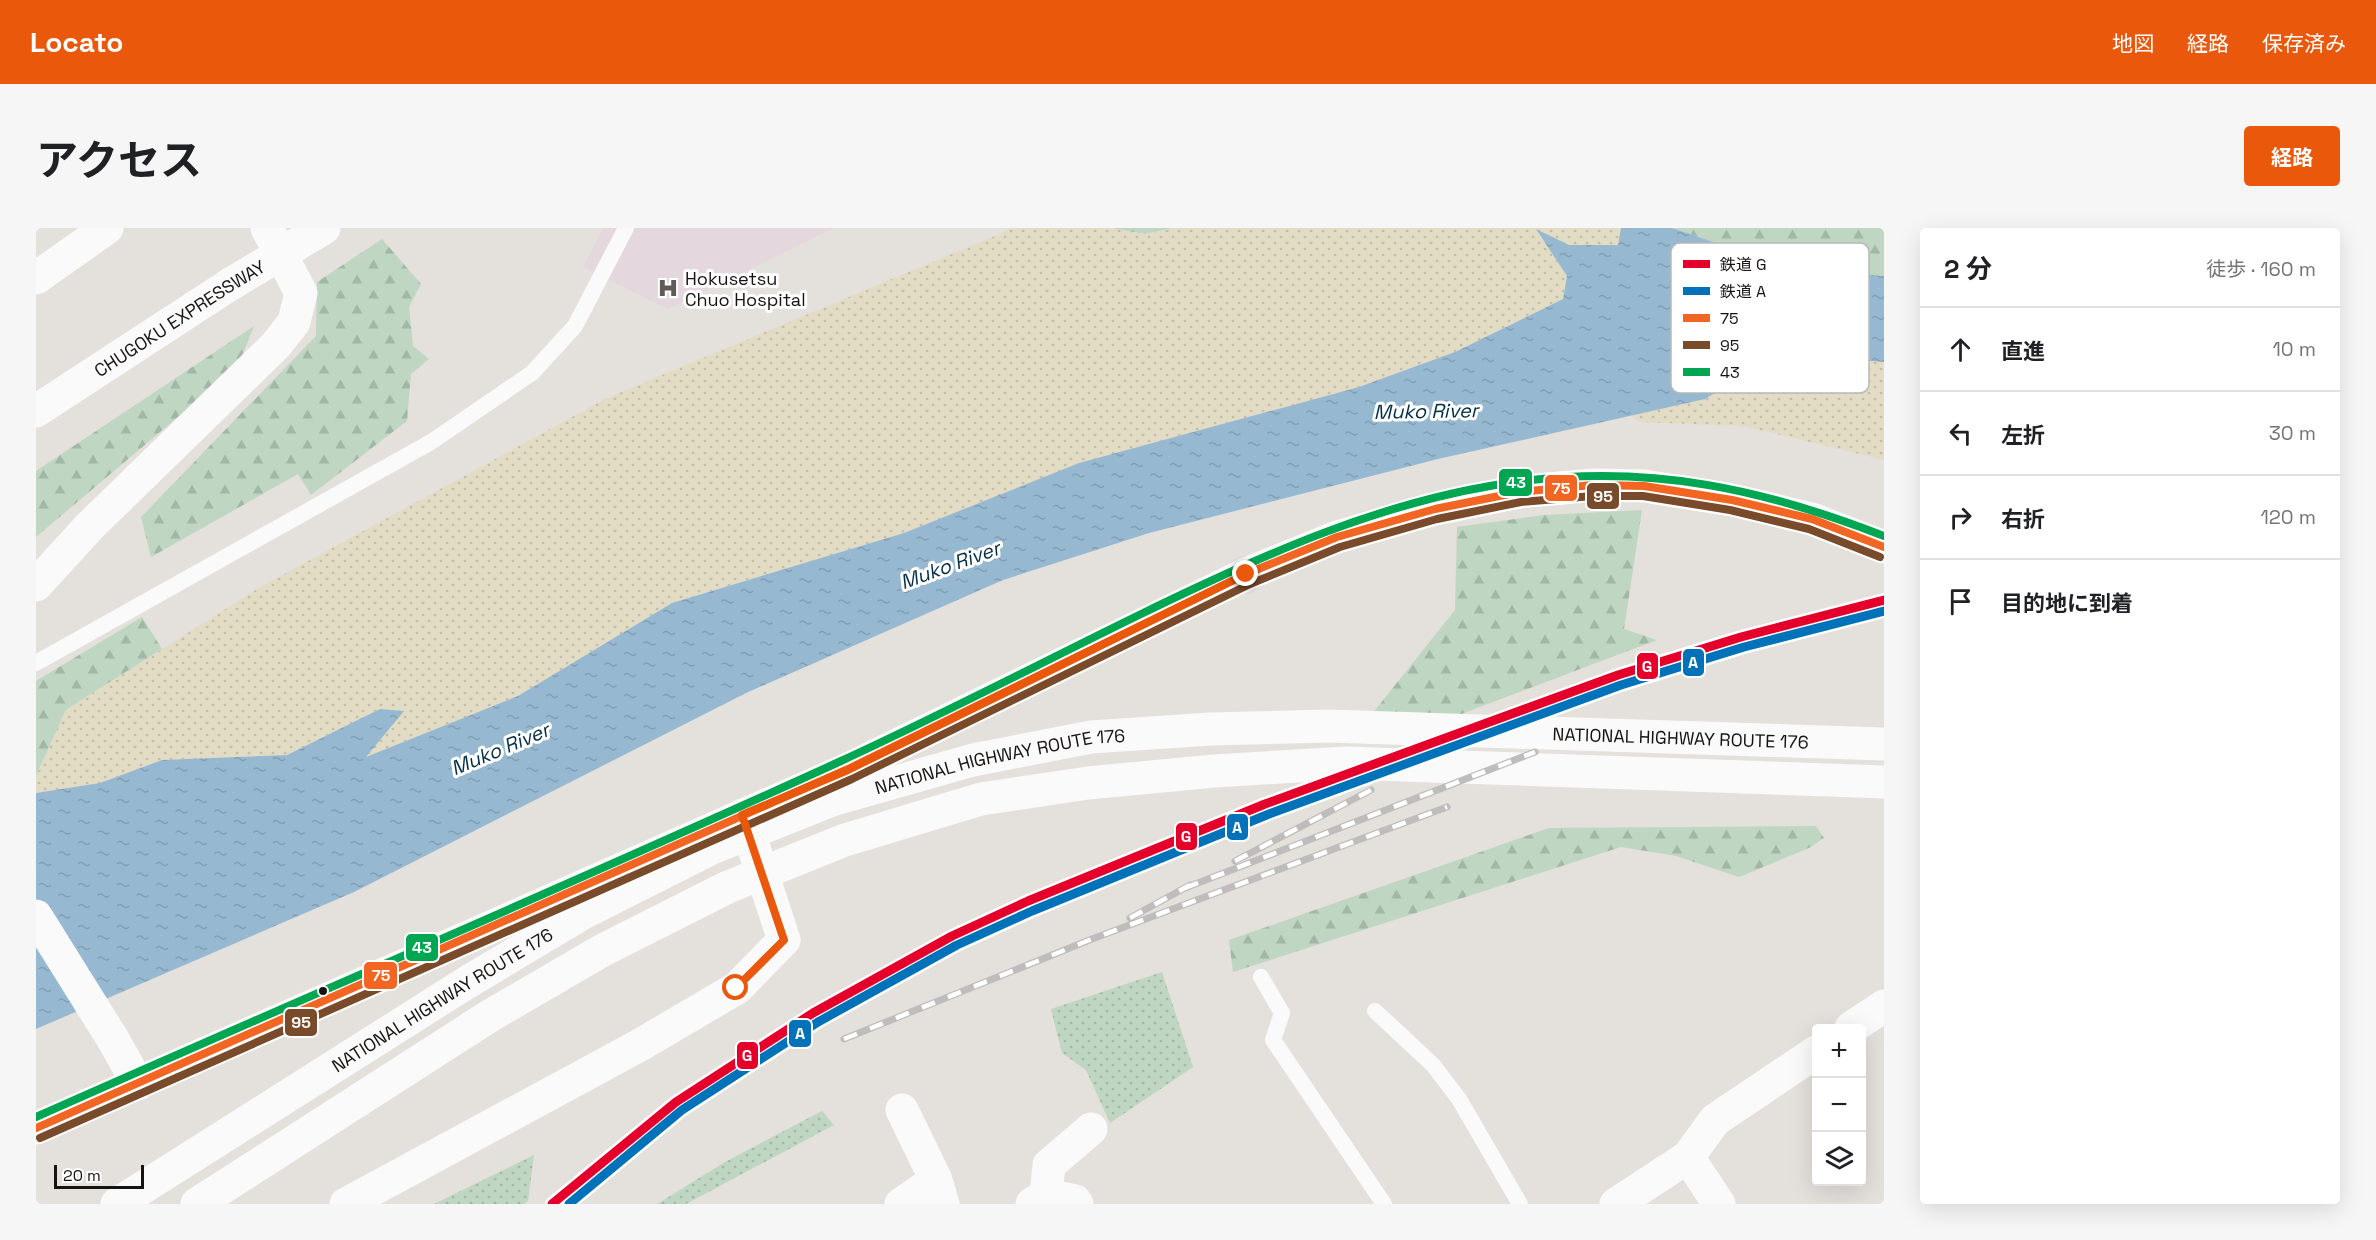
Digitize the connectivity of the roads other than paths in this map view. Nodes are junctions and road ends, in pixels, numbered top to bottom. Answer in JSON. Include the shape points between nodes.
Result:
{"nodes":[{"id":1,"x":267,"y":228,"type":"edge"},
{"id":2,"x":324,"y":228,"type":"edge"},
{"id":3,"x":626,"y":228,"type":"edge"},
{"id":4,"x":96,"y":235,"type":"edge"},
{"id":5,"x":36,"y":278,"type":"edge"},
{"id":6,"x":41,"y":407,"type":"edge"},
{"id":7,"x":1884,"y":547,"type":"edge"},
{"id":8,"x":36,"y":585,"type":"edge"},
{"id":9,"x":36,"y":663,"type":"edge"},
{"id":10,"x":1884,"y":744,"type":"edge"},
{"id":11,"x":1884,"y":782,"type":"edge"},
{"id":12,"x":742,"y":815,"type":"junction"},
{"id":13,"x":36,"y":916,"type":"edge"},
{"id":14,"x":1261,"y":977,"type":"dead end"},
{"id":15,"x":1884,"y":1006,"type":"edge"},
{"id":16,"x":1376,"y":1011,"type":"dead end"},
{"id":17,"x":1858,"y":1024,"type":"edge"},
{"id":18,"x":1812,"y":1055,"type":"edge"},
{"id":19,"x":138,"y":1084,"type":"junction"},
{"id":20,"x":902,"y":1110,"type":"dead end"},
{"id":21,"x":36,"y":1128,"type":"edge"},
{"id":22,"x":1091,"y":1129,"type":"dead end"},
{"id":23,"x":1688,"y":1157,"type":"junction"},
{"id":24,"x":940,"y":1192,"type":"edge"},
{"id":25,"x":1039,"y":1199,"type":"edge"},
{"id":26,"x":117,"y":1204,"type":"edge"},
{"id":27,"x":197,"y":1204,"type":"edge"},
{"id":28,"x":346,"y":1204,"type":"edge"},
{"id":29,"x":901,"y":1204,"type":"edge"},
{"id":30,"x":1077,"y":1204,"type":"edge"},
{"id":31,"x":1384,"y":1204,"type":"edge"},
{"id":32,"x":1520,"y":1204,"type":"edge"},
{"id":33,"x":1616,"y":1204,"type":"edge"},
{"id":34,"x":1719,"y":1204,"type":"edge"}],
"edges":[{"from":1,"to":8,"type":"main road","via":[[301,293],[294,322],[276,345],[89,527]]},
{"from":2,"to":6,"type":"main road","name":"CHUGOKU EXPRESSWAY"},
{"from":3,"to":9,"type":"lane","via":[[575,326],[532,373],[431,442]]},
{"from":4,"to":5,"type":"main road"},
{"from":7,"to":12,"type":"main road","via":[[1812,519],[1732,500],[1644,486],[1593,485],[1519,492],[1435,509],[1337,537],[1246,574],[848,770]]},
{"from":10,"to":26,"type":"main road","name":"NATIONAL HIGHWAY ROUTE 176","via":[[1329,726],[1091,737],[973,760],[831,800],[702,853],[583,914],[466,983]]},
{"from":11,"to":27,"type":"main road","name":"NATIONAL HIGHWAY ROUTE 176","via":[[1346,763],[1088,783],[981,799],[845,840],[728,887],[603,950],[489,1017]]},
{"from":12,"to":19,"type":"main road"},
{"from":12,"to":28,"type":"main road","via":[[784,940],[736,988],[640,1045]]},
{"from":13,"to":19,"type":"main road"},
{"from":14,"to":31,"type":"lane","via":[[1282,1013],[1273,1040]]},
{"from":15,"to":17,"type":"main road"},
{"from":16,"to":32,"type":"lane","via":[[1433,1065],[1459,1099]]},
{"from":18,"to":23,"type":"main road","via":[[1715,1120]]},
{"from":19,"to":21,"type":"main road"},
{"from":20,"to":24,"type":"main road"},
{"from":22,"to":25,"type":"main road","via":[[1049,1165]]},
{"from":23,"to":33,"type":"main road"},
{"from":23,"to":34,"type":"main road"},
{"from":24,"to":29,"type":"main road"},
{"from":25,"to":30,"type":"main road"}]}
